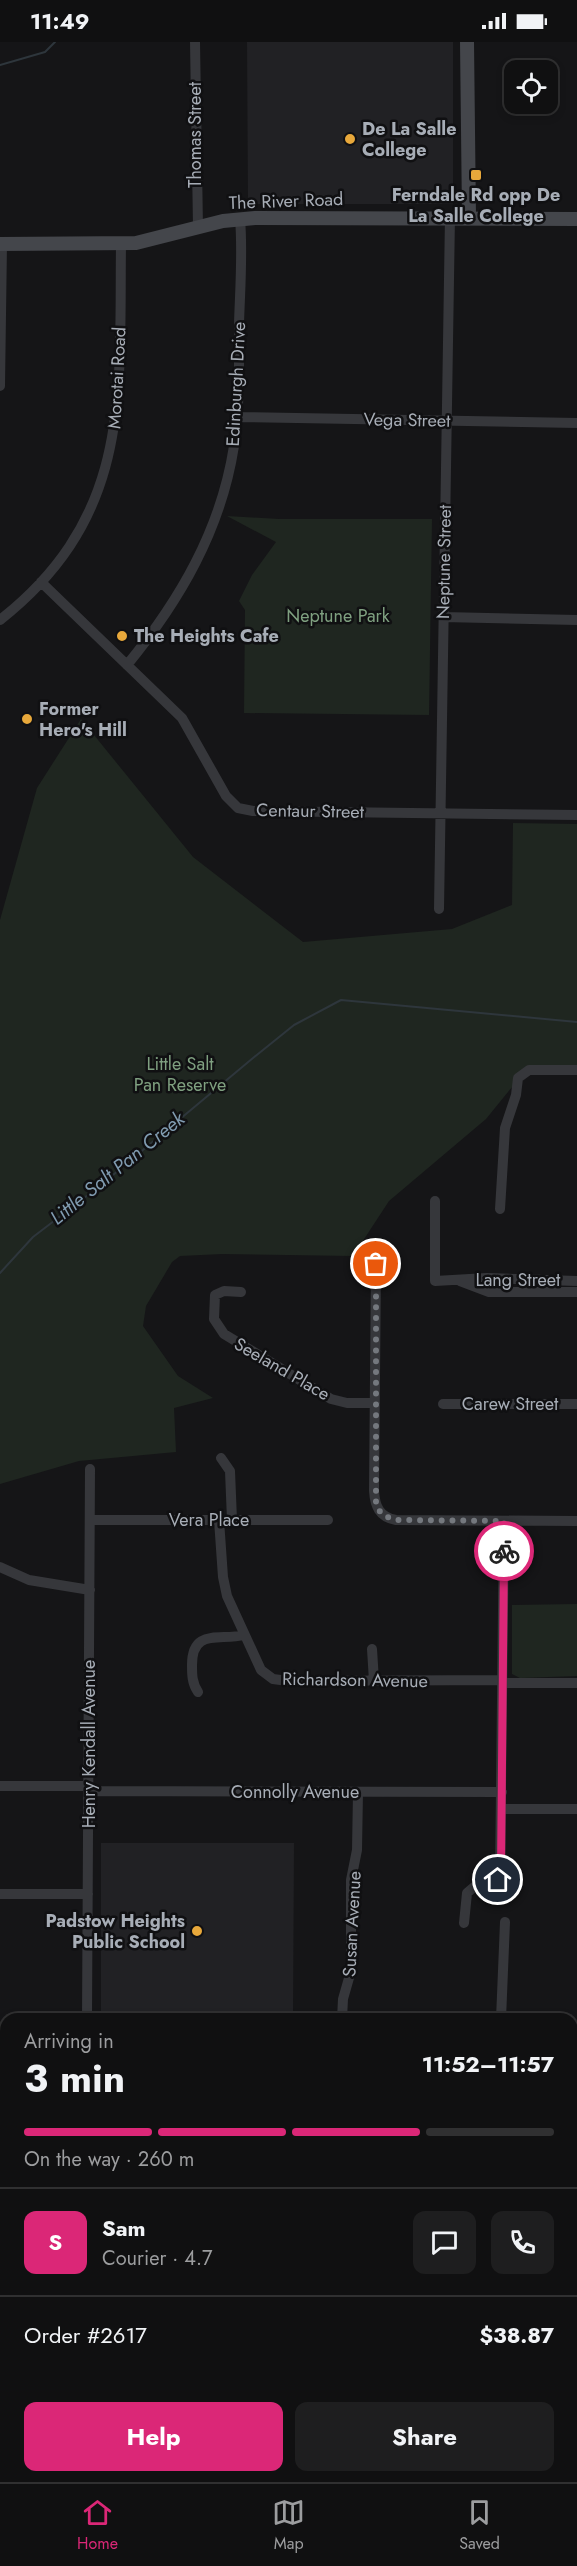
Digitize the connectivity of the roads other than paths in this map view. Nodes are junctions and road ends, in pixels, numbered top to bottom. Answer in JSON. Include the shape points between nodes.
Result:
{"nodes":[{"id":1,"x":195,"y":42,"type":"edge"},
{"id":2,"x":467,"y":42,"type":"edge"},
{"id":3,"x":450,"y":216,"type":"junction"},
{"id":4,"x":469,"y":217,"type":"junction"},
{"id":5,"x":240,"y":219,"type":"junction"},
{"id":6,"x":577,"y":219,"type":"edge"},
{"id":7,"x":198,"y":228,"type":"junction"},
{"id":8,"x":1,"y":244,"type":"edge"},
{"id":9,"x":121,"y":244,"type":"junction"},
{"id":10,"x":0,"y":386,"type":"edge"},
{"id":11,"x":237,"y":417,"type":"junction"},
{"id":12,"x":446,"y":421,"type":"junction"},
{"id":13,"x":577,"y":423,"type":"edge"},
{"id":14,"x":41,"y":582,"type":"junction"},
{"id":15,"x":443,"y":617,"type":"junction"},
{"id":16,"x":0,"y":620,"type":"edge"},
{"id":17,"x":577,"y":620,"type":"edge"},
{"id":18,"x":128,"y":665,"type":"junction"},
{"id":19,"x":440,"y":814,"type":"junction"},
{"id":20,"x":577,"y":815,"type":"edge"},
{"id":21,"x":439,"y":909,"type":"dead end"},
{"id":22,"x":577,"y":1070,"type":"edge"},
{"id":23,"x":435,"y":1201,"type":"dead end"},
{"id":24,"x":500,"y":1209,"type":"dead end"},
{"id":25,"x":376,"y":1264,"type":"dead end"},
{"id":26,"x":460,"y":1281,"type":"junction"},
{"id":27,"x":577,"y":1281,"type":"edge"},
{"id":28,"x":241,"y":1292,"type":"dead end"},
{"id":29,"x":577,"y":1292,"type":"edge"},
{"id":30,"x":375,"y":1403,"type":"junction"},
{"id":31,"x":442,"y":1404,"type":"dead end"},
{"id":32,"x":577,"y":1404,"type":"edge"},
{"id":33,"x":221,"y":1458,"type":"dead end"},
{"id":34,"x":90,"y":1469,"type":"dead end"},
{"id":35,"x":91,"y":1520,"type":"junction"},
{"id":36,"x":219,"y":1520,"type":"junction"},
{"id":37,"x":232,"y":1520,"type":"junction"},
{"id":38,"x":328,"y":1520,"type":"dead end"},
{"id":39,"x":504,"y":1521,"type":"junction"},
{"id":40,"x":577,"y":1521,"type":"edge"},
{"id":41,"x":0,"y":1567,"type":"edge"},
{"id":42,"x":90,"y":1590,"type":"junction"},
{"id":43,"x":244,"y":1635,"type":"junction"},
{"id":44,"x":372,"y":1649,"type":"dead end"},
{"id":45,"x":374,"y":1681,"type":"junction"},
{"id":46,"x":503,"y":1682,"type":"junction"},
{"id":47,"x":577,"y":1683,"type":"edge"},
{"id":48,"x":198,"y":1692,"type":"dead end"},
{"id":49,"x":0,"y":1786,"type":"edge"},
{"id":50,"x":88,"y":1789,"type":"junction"},
{"id":51,"x":358,"y":1792,"type":"junction"},
{"id":52,"x":502,"y":1792,"type":"junction"},
{"id":53,"x":502,"y":1809,"type":"junction"},
{"id":54,"x":577,"y":1809,"type":"edge"},
{"id":55,"x":0,"y":1894,"type":"edge"},
{"id":56,"x":88,"y":1894,"type":"junction"},
{"id":57,"x":505,"y":1922,"type":"dead end"},
{"id":58,"x":464,"y":1923,"type":"dead end"},
{"id":59,"x":87,"y":2013,"type":"edge"},
{"id":60,"x":343,"y":2013,"type":"edge"},
{"id":61,"x":501,"y":2013,"type":"edge"}],
"edges":[{"from":1,"to":7,"type":"street","name":"Thomas Street"},
{"from":2,"to":4,"type":"main road"},
{"from":3,"to":4,"type":"main road","name":"The River Road"},
{"from":3,"to":5,"type":"main road","name":"The River Road"},
{"from":3,"to":12,"type":"street","name":"Neptune Street"},
{"from":4,"to":6,"type":"main road","name":"The River Road"},
{"from":5,"to":7,"type":"main road","name":"The River Road"},
{"from":5,"to":11,"type":"street","name":"Edinburgh Drive"},
{"from":7,"to":9,"type":"main road","name":"The River Road"},
{"from":8,"to":9,"type":"main road","name":"The River Road"},
{"from":8,"to":10,"type":"street"},
{"from":9,"to":14,"type":"street","name":"Morotai Road","via":[[119,399],[110,454],[89,512]]},
{"from":11,"to":12,"type":"street","name":"Vega Street"},
{"from":11,"to":18,"type":"street","name":"Edinburgh Drive","via":[[227,481],[206,543],[179,596]]},
{"from":12,"to":13,"type":"street","name":"Vega Street"},
{"from":12,"to":15,"type":"street","name":"Neptune Street"},
{"from":14,"to":16,"type":"street","name":"Morotai Road"},
{"from":14,"to":18,"type":"street","name":"Centaur Street"},
{"from":15,"to":17,"type":"street"},
{"from":15,"to":19,"type":"street","name":"Neptune Street"},
{"from":18,"to":19,"type":"street","name":"Centaur Street","via":[[187,725],[221,787],[238,808]]},
{"from":19,"to":20,"type":"street","name":"Centaur Street"},
{"from":19,"to":21,"type":"street","name":"Neptune Street"},
{"from":22,"to":24,"type":"street","via":[[525,1071],[518,1078],[504,1133]]},
{"from":23,"to":26,"type":"street","name":"Lang Street","via":[[435,1281]]},
{"from":25,"to":30,"type":"street"},
{"from":26,"to":27,"type":"street","name":"Lang Street"},
{"from":26,"to":29,"type":"street","name":"Lang Street","via":[[489,1292]]},
{"from":28,"to":30,"type":"street","name":"Seeland Place","via":[[215,1295],[214,1319],[224,1334],[331,1399]]},
{"from":30,"to":39,"type":"street","via":[[374,1491],[378,1510],[396,1520]]},
{"from":31,"to":32,"type":"street","name":"Carew Street"},
{"from":33,"to":37,"type":"street","via":[[230,1472]]},
{"from":34,"to":35,"type":"street","name":"Henry Kendall Avenue"},
{"from":35,"to":36,"type":"street","name":"Vera Place"},
{"from":35,"to":42,"type":"street","name":"Henry Kendall Avenue"},
{"from":36,"to":37,"type":"street","name":"Vera Place"},
{"from":36,"to":43,"type":"street","name":"Richardson Avenue","via":[[223,1584]]},
{"from":37,"to":38,"type":"street","name":"Vera Place"},
{"from":39,"to":40,"type":"street"},
{"from":39,"to":46,"type":"street"},
{"from":41,"to":42,"type":"street","via":[[28,1580]]},
{"from":42,"to":50,"type":"street","name":"Henry Kendall Avenue"},
{"from":43,"to":45,"type":"street","name":"Richardson Avenue","via":[[261,1670],[273,1678]]},
{"from":43,"to":48,"type":"street","via":[[206,1638],[197,1643],[192,1678]]},
{"from":44,"to":45,"type":"street"},
{"from":45,"to":46,"type":"street","name":"Richardson Avenue"},
{"from":46,"to":47,"type":"street","name":"Richardson Avenue"},
{"from":46,"to":52,"type":"street"},
{"from":49,"to":50,"type":"street","name":"Connolly Avenue"},
{"from":50,"to":51,"type":"street","name":"Connolly Avenue"},
{"from":50,"to":56,"type":"street","name":"Henry Kendall Avenue"},
{"from":51,"to":52,"type":"street","name":"Connolly Avenue"},
{"from":51,"to":60,"type":"street","name":"Susan Avenue","via":[[357,1856],[351,1880],[351,1971]]},
{"from":52,"to":53,"type":"street"},
{"from":53,"to":54,"type":"street"},
{"from":53,"to":58,"type":"street","via":[[500,1877],[495,1884],[474,1887],[466,1893]]},
{"from":55,"to":56,"type":"street"},
{"from":56,"to":59,"type":"street","name":"Henry Kendall Avenue"},
{"from":57,"to":61,"type":"street"}]}
